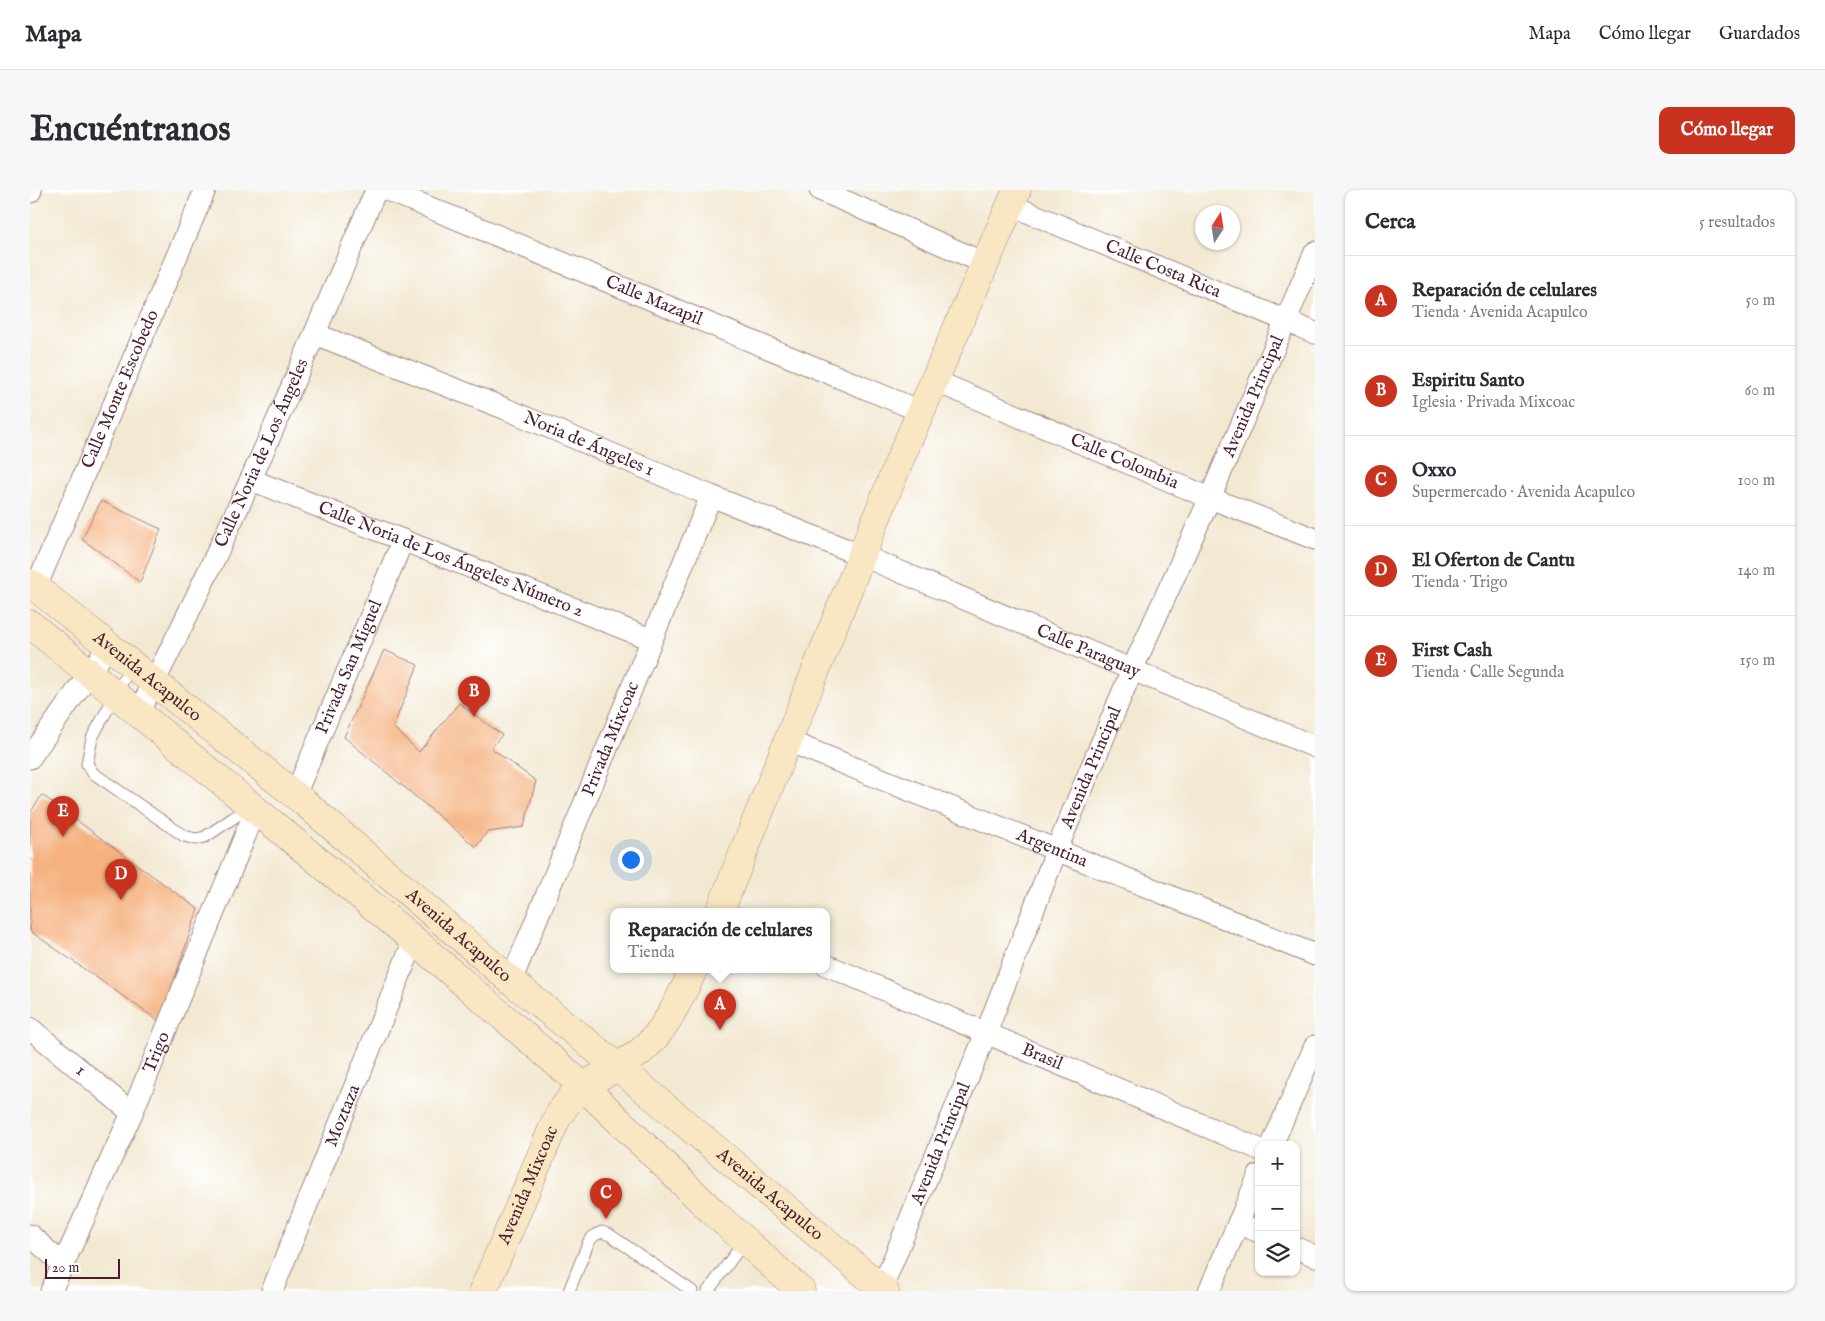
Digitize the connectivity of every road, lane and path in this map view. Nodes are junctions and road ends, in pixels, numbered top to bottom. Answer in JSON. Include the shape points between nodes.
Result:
{"nodes":[{"id":1,"x":205,"y":190,"type":"edge"},
{"id":2,"x":376,"y":190,"type":"edge"},
{"id":3,"x":387,"y":190,"type":"edge"},
{"id":4,"x":820,"y":190,"type":"edge"},
{"id":5,"x":1014,"y":197,"type":"edge"},
{"id":6,"x":1315,"y":252,"type":"edge"},
{"id":7,"x":984,"y":263,"type":"junction"},
{"id":8,"x":1286,"y":321,"type":"junction"},
{"id":9,"x":1315,"y":333,"type":"edge"},
{"id":10,"x":314,"y":334,"type":"junction"},
{"id":11,"x":933,"y":380,"type":"junction"},
{"id":12,"x":920,"y":411,"type":"junction"},
{"id":13,"x":252,"y":480,"type":"junction"},
{"id":14,"x":711,"y":496,"type":"junction"},
{"id":15,"x":1210,"y":498,"type":"junction"},
{"id":16,"x":1315,"y":539,"type":"edge"},
{"id":17,"x":403,"y":540,"type":"junction"},
{"id":18,"x":863,"y":556,"type":"junction"},
{"id":19,"x":33,"y":585,"type":"edge"},
{"id":20,"x":30,"y":624,"type":"edge"},
{"id":21,"x":650,"y":639,"type":"junction"},
{"id":22,"x":109,"y":645,"type":"junction"},
{"id":23,"x":132,"y":664,"type":"junction"},
{"id":24,"x":1132,"y":670,"type":"junction"},
{"id":25,"x":90,"y":674,"type":"junction"},
{"id":26,"x":154,"y":682,"type":"junction"},
{"id":27,"x":114,"y":694,"type":"junction"},
{"id":28,"x":138,"y":713,"type":"junction"},
{"id":29,"x":788,"y":741,"type":"junction"},
{"id":30,"x":1315,"y":747,"type":"edge"},
{"id":31,"x":30,"y":758,"type":"edge"},
{"id":32,"x":294,"y":795,"type":"junction"},
{"id":33,"x":254,"y":808,"type":"junction"},
{"id":34,"x":1057,"y":849,"type":"junction"},
{"id":35,"x":721,"y":908,"type":"edge"},
{"id":36,"x":414,"y":940,"type":"junction"},
{"id":37,"x":1315,"y":955,"type":"edge"},
{"id":38,"x":830,"y":967,"type":"edge"},
{"id":39,"x":692,"y":973,"type":"edge"},
{"id":40,"x":511,"y":981,"type":"junction"},
{"id":41,"x":30,"y":1028,"type":"edge"},
{"id":42,"x":986,"y":1032,"type":"junction"},
{"id":43,"x":1315,"y":1046,"type":"edge"},
{"id":44,"x":619,"y":1068,"type":"junction"},
{"id":45,"x":583,"y":1086,"type":"junction"},
{"id":46,"x":1307,"y":1086,"type":"edge"},
{"id":47,"x":132,"y":1113,"type":"junction"},
{"id":48,"x":1274,"y":1141,"type":"edge"},
{"id":49,"x":1255,"y":1147,"type":"edge"},
{"id":50,"x":1255,"y":1184,"type":"edge"},
{"id":51,"x":1238,"y":1223,"type":"junction"},
{"id":52,"x":1257,"y":1231,"type":"edge"},
{"id":53,"x":30,"y":1235,"type":"edge"},
{"id":54,"x":744,"y":1242,"type":"junction"},
{"id":55,"x":1300,"y":1250,"type":"edge"},
{"id":56,"x":1315,"y":1256,"type":"edge"},
{"id":57,"x":62,"y":1263,"type":"junction"},
{"id":58,"x":883,"y":1290,"type":"edge"},
{"id":59,"x":51,"y":1291,"type":"edge"},
{"id":60,"x":272,"y":1291,"type":"edge"},
{"id":61,"x":483,"y":1291,"type":"edge"},
{"id":62,"x":569,"y":1291,"type":"edge"},
{"id":63,"x":692,"y":1291,"type":"edge"},
{"id":64,"x":708,"y":1291,"type":"edge"},
{"id":65,"x":801,"y":1291,"type":"edge"},
{"id":66,"x":1209,"y":1291,"type":"edge"}],
"edges":[{"from":1,"to":19,"type":"street","name":"Calle Monte Escobedo"},
{"from":2,"to":10,"type":"street","name":"Calle Noria de Los Ángeles"},
{"from":3,"to":12,"type":"street","name":"Calle Mazapil"},
{"from":4,"to":7,"type":"street"},
{"from":5,"to":7,"type":"main road"},
{"from":5,"to":8,"type":"street","name":"Calle Costa Rica"},
{"from":6,"to":8,"type":"street","name":"Avenida Principal"},
{"from":7,"to":11,"type":"main road"},
{"from":8,"to":9,"type":"street","name":"Calle Costa Rica"},
{"from":8,"to":15,"type":"street","name":"Avenida Principal"},
{"from":10,"to":13,"type":"street","name":"Calle Noria de Los Ángeles"},
{"from":10,"to":14,"type":"street","name":"Noria de Ángeles 1"},
{"from":11,"to":12,"type":"main road"},
{"from":11,"to":15,"type":"street","name":"Calle Colombia"},
{"from":12,"to":18,"type":"main road"},
{"from":13,"to":17,"type":"street","name":"Calle Noria de Los Ángeles Número 2"},
{"from":13,"to":26,"type":"street","name":"Calle Noria de Los Ángeles","via":[[202,589]]},
{"from":14,"to":18,"type":"street","name":"Noria de Ángeles 1"},
{"from":14,"to":21,"type":"street","name":"Privada Mixcoac"},
{"from":15,"to":16,"type":"street","name":"Calle Colombia"},
{"from":15,"to":24,"type":"street","name":"Avenida Principal"},
{"from":17,"to":21,"type":"street","name":"Calle Noria de Los Ángeles Número 2"},
{"from":17,"to":32,"type":"street","name":"Privada San Miguel"},
{"from":18,"to":24,"type":"street","name":"Calle Paraguay"},
{"from":18,"to":29,"type":"main road"},
{"from":19,"to":22,"type":"main road","name":"Avenida Acapulco"},
{"from":20,"to":25,"type":"main road","name":"Avenida Acapulco"},
{"from":21,"to":40,"type":"street","name":"Privada Mixcoac"},
{"from":22,"to":23,"type":"main road","name":"Avenida Acapulco"},
{"from":22,"to":25,"type":"street"},
{"from":23,"to":26,"type":"main road","name":"Avenida Acapulco"},
{"from":23,"to":27,"type":"lane"},
{"from":24,"to":30,"type":"street","name":"Calle Paraguay"},
{"from":24,"to":34,"type":"street","name":"Avenida Principal"},
{"from":25,"to":27,"type":"main road","name":"Avenida Acapulco"},
{"from":25,"to":31,"type":"street"},
{"from":26,"to":28,"type":"street","name":"Calle Noria de Los Ángeles"},
{"from":26,"to":32,"type":"main road","name":"Avenida Acapulco"},
{"from":27,"to":28,"type":"main road","name":"Avenida Acapulco"},
{"from":27,"to":33,"type":"lane","via":[[92,738],[87,764],[93,774],[184,836],[196,839]]},
{"from":28,"to":33,"type":"main road","name":"Avenida Acapulco"},
{"from":29,"to":34,"type":"street","name":"Argentina"},
{"from":29,"to":35,"type":"main road"},
{"from":32,"to":40,"type":"main road","name":"Avenida Acapulco"},
{"from":33,"to":36,"type":"main road","name":"Avenida Acapulco"},
{"from":33,"to":47,"type":"street","name":"Trigo","via":[[197,959]]},
{"from":34,"to":37,"type":"street","name":"Argentina"},
{"from":34,"to":42,"type":"street","name":"Avenida Principal"},
{"from":36,"to":45,"type":"main road","name":"Avenida Acapulco"},
{"from":36,"to":60,"type":"street","name":"Moztaza"},
{"from":38,"to":42,"type":"street","name":"Brasil"},
{"from":39,"to":44,"type":"main road","via":[[660,1031]]},
{"from":40,"to":44,"type":"main road","name":"Avenida Acapulco"},
{"from":41,"to":47,"type":"street","name":"1"},
{"from":42,"to":49,"type":"street","name":"Brasil"},
{"from":42,"to":58,"type":"street","name":"Avenida Principal"},
{"from":43,"to":46,"type":"street"},
{"from":44,"to":45,"type":"main road"},
{"from":44,"to":58,"type":"main road","name":"Avenida Acapulco"},
{"from":45,"to":54,"type":"main road","name":"Avenida Acapulco"},
{"from":45,"to":61,"type":"main road","name":"Avenida Mixcoac","via":[[557,1118]]},
{"from":46,"to":48,"type":"street"},
{"from":47,"to":57,"type":"street","name":"Trigo"},
{"from":50,"to":51,"type":"street"},
{"from":51,"to":52,"type":"street"},
{"from":51,"to":66,"type":"street"},
{"from":53,"to":57,"type":"street"},
{"from":54,"to":64,"type":"lane"},
{"from":54,"to":65,"type":"main road","name":"Avenida Acapulco"},
{"from":55,"to":56,"type":"street"},
{"from":57,"to":59,"type":"street","name":"Trigo"},
{"from":62,"to":63,"type":"lane","via":[[589,1241],[602,1232]]}]}
